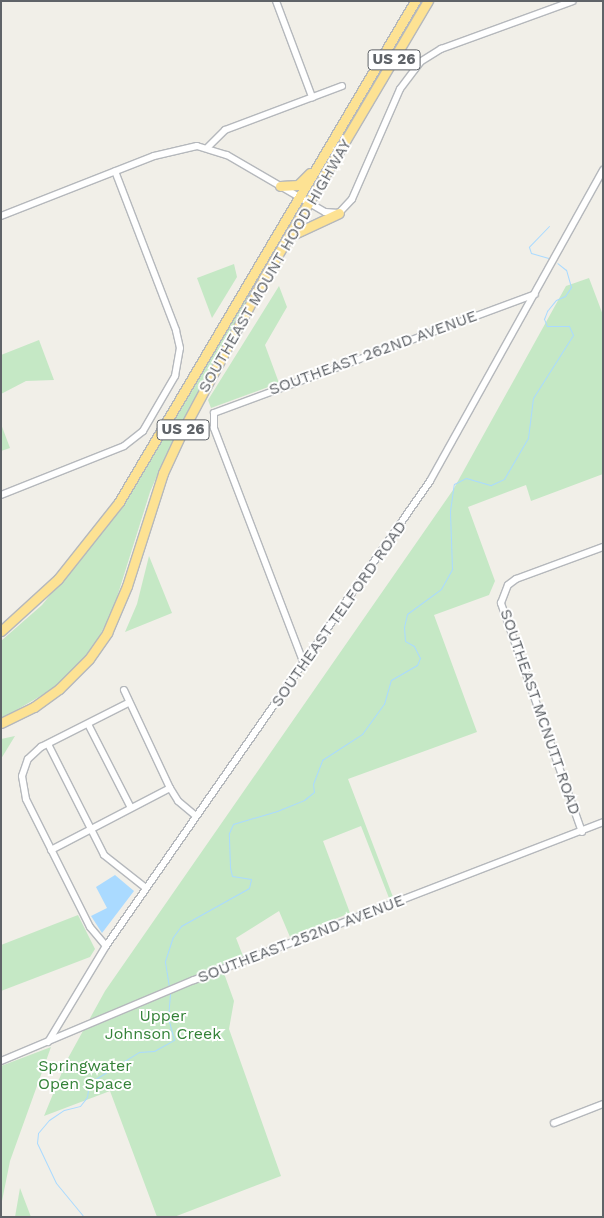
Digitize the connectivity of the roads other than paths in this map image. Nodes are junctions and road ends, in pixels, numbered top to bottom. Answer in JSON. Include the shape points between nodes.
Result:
{"nodes":[{"id":1,"x":276,"y":1,"type":"edge"},
{"id":2,"x":416,"y":1,"type":"edge"},
{"id":3,"x":428,"y":1,"type":"edge"},
{"id":4,"x":573,"y":1,"type":"edge"},
{"id":5,"x":342,"y":86,"type":"dead end"},
{"id":6,"x":312,"y":97,"type":"junction"},
{"id":7,"x":345,"y":120,"type":"junction"},
{"id":8,"x":208,"y":147,"type":"junction"},
{"id":9,"x":323,"y":158,"type":"junction"},
{"id":10,"x":603,"y":170,"type":"edge"},
{"id":11,"x":115,"y":171,"type":"junction"},
{"id":12,"x":280,"y":186,"type":"junction"},
{"id":13,"x":300,"y":198,"type":"junction"},
{"id":14,"x":310,"y":204,"type":"junction"},
{"id":15,"x":340,"y":213,"type":"junction"},
{"id":16,"x":1,"y":216,"type":"edge"},
{"id":17,"x":289,"y":237,"type":"junction"},
{"id":18,"x":264,"y":278,"type":"junction"},
{"id":19,"x":535,"y":294,"type":"junction"},
{"id":20,"x":1,"y":495,"type":"edge"},
{"id":21,"x":603,"y":547,"type":"edge"},
{"id":22,"x":1,"y":631,"type":"edge"},
{"id":23,"x":304,"y":664,"type":"junction"},
{"id":24,"x":124,"y":690,"type":"dead end"},
{"id":25,"x":128,"y":703,"type":"junction"},
{"id":26,"x":1,"y":724,"type":"edge"},
{"id":27,"x":88,"y":724,"type":"junction"},
{"id":28,"x":48,"y":744,"type":"junction"},
{"id":29,"x":170,"y":788,"type":"junction"},
{"id":30,"x":131,"y":808,"type":"junction"},
{"id":31,"x":196,"y":816,"type":"junction"},
{"id":32,"x":603,"y":822,"type":"edge"},
{"id":33,"x":90,"y":828,"type":"junction"},
{"id":34,"x":582,"y":832,"type":"junction"},
{"id":35,"x":51,"y":850,"type":"junction"},
{"id":36,"x":146,"y":888,"type":"junction"},
{"id":37,"x":106,"y":946,"type":"junction"},
{"id":38,"x":48,"y":1042,"type":"junction"},
{"id":39,"x":1,"y":1061,"type":"edge"},
{"id":40,"x":603,"y":1104,"type":"edge"},
{"id":41,"x":554,"y":1123,"type":"dead end"}],
"edges":[{"from":1,"to":6,"type":"street"},
{"from":2,"to":7,"type":"highway","name":"SOUTHEAST MOUNT HOOD HIGHWAY","number":"US 26"},
{"from":3,"to":14,"type":"highway","name":"SOUTHEAST MOUNT HOOD HIGHWAY","number":"US 26"},
{"from":4,"to":15,"type":"street","via":[[441,49],[420,62],[401,87],[352,199]]},
{"from":5,"to":6,"type":"street"},
{"from":6,"to":8,"type":"street","via":[[225,130]]},
{"from":7,"to":9,"type":"highway","name":"SOUTHEAST MOUNT HOOD HIGHWAY","number":"US 26"},
{"from":7,"to":14,"type":"highway","via":[[338,146],[309,194]]},
{"from":8,"to":11,"type":"street","via":[[170,150]]},
{"from":8,"to":12,"type":"street"},
{"from":9,"to":12,"type":"highway","via":[[300,183]]},
{"from":9,"to":13,"type":"highway","name":"SOUTHEAST MOUNT HOOD HIGHWAY","number":"US 26"},
{"from":10,"to":19,"type":"street","name":"SOUTHEAST TELFORD ROAD"},
{"from":11,"to":16,"type":"street"},
{"from":11,"to":20,"type":"street","via":[[176,330],[180,348],[177,368],[143,430],[124,446]]},
{"from":12,"to":13,"type":"street"},
{"from":13,"to":14,"type":"street"},
{"from":13,"to":18,"type":"highway","via":[[300,207],[273,252]]},
{"from":13,"to":22,"type":"highway","name":"SOUTHEAST MOUNT HOOD HIGHWAY","number":"US 26","via":[[118,502],[64,572]]},
{"from":14,"to":15,"type":"street","via":[[325,212]]},
{"from":14,"to":17,"type":"highway","name":"SOUTHEAST MOUNT HOOD HIGHWAY","number":"US 26"},
{"from":15,"to":17,"type":"highway"},
{"from":17,"to":18,"type":"highway","name":"SOUTHEAST MOUNT HOOD HIGHWAY","number":"US 26"},
{"from":18,"to":26,"type":"highway","name":"SOUTHEAST MOUNT HOOD HIGHWAY","number":"US 26","via":[[168,460],[127,586],[107,633],[88,660],[59,689]]},
{"from":19,"to":23,"type":"street","name":"SOUTHEAST TELFORD ROAD","via":[[430,481]]},
{"from":19,"to":23,"type":"street","name":"SOUTHEAST 262ND AVENUE","via":[[218,410],[212,416]]},
{"from":21,"to":34,"type":"street","name":"SOUTHEAST MCNUTT ROAD","via":[[516,579],[503,593],[503,616]]},
{"from":23,"to":31,"type":"street","name":"SOUTHEAST TELFORD ROAD"},
{"from":24,"to":25,"type":"street"},
{"from":25,"to":27,"type":"street"},
{"from":25,"to":29,"type":"street"},
{"from":27,"to":28,"type":"street"},
{"from":27,"to":30,"type":"street"},
{"from":28,"to":33,"type":"street"},
{"from":28,"to":35,"type":"street","via":[[34,752],[24,768],[26,799]]},
{"from":29,"to":30,"type":"street"},
{"from":29,"to":31,"type":"street","via":[[182,805]]},
{"from":30,"to":33,"type":"street"},
{"from":31,"to":36,"type":"street","name":"SOUTHEAST TELFORD ROAD"},
{"from":32,"to":34,"type":"street","name":"SOUTHEAST 252ND AVENUE"},
{"from":33,"to":35,"type":"street"},
{"from":33,"to":36,"type":"street","via":[[108,861]]},
{"from":34,"to":38,"type":"street","name":"SOUTHEAST 252ND AVENUE","via":[[178,986]]},
{"from":35,"to":37,"type":"street","via":[[90,927]]},
{"from":36,"to":37,"type":"street","name":"SOUTHEAST TELFORD ROAD"},
{"from":37,"to":38,"type":"street","name":"SOUTHEAST TELFORD ROAD"},
{"from":38,"to":39,"type":"street","name":"SOUTHEAST 252ND AVENUE"},
{"from":40,"to":41,"type":"street"}]}
